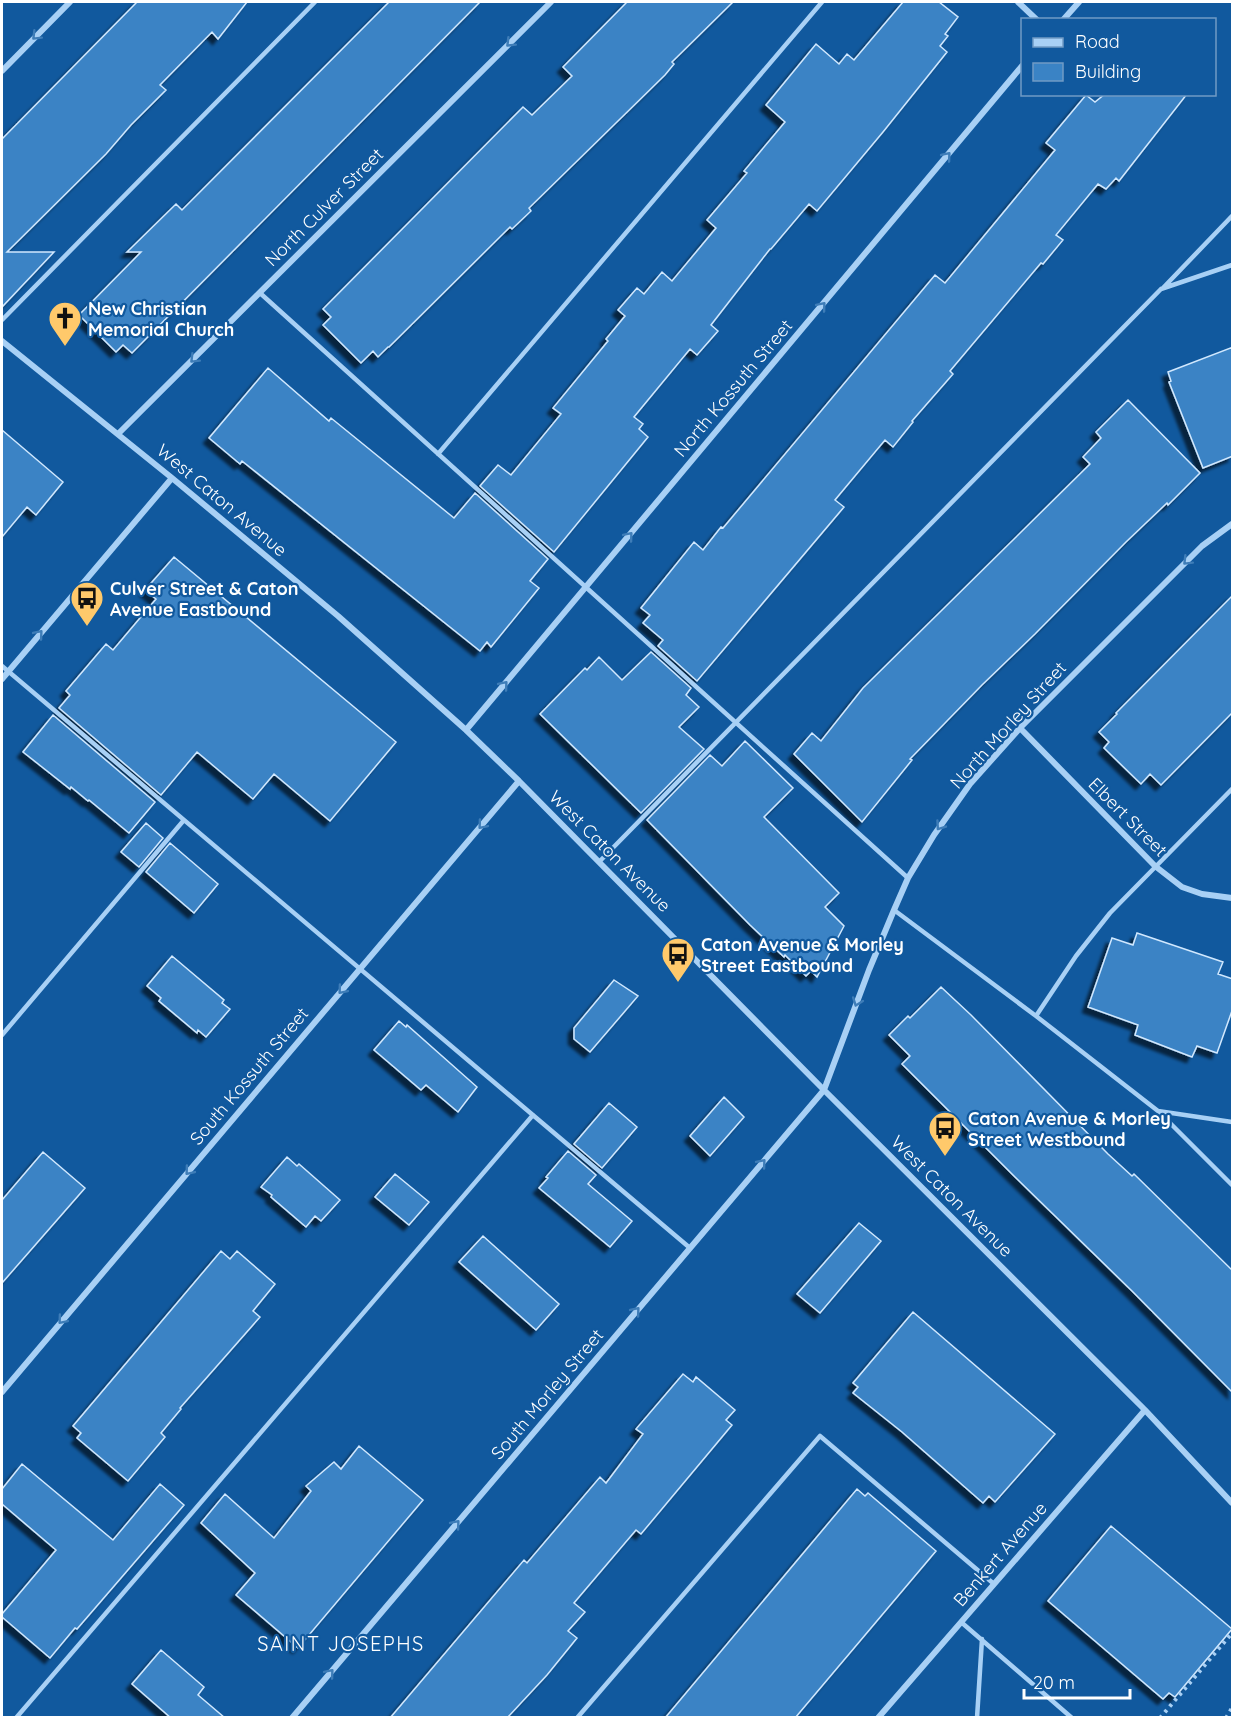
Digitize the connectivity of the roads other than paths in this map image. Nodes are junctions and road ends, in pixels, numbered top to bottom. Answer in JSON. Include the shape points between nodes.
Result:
{"nodes":[{"id":1,"x":70,"y":2,"type":"edge"},
{"id":2,"x":315,"y":2,"type":"edge"},
{"id":3,"x":551,"y":2,"type":"edge"},
{"id":4,"x":822,"y":2,"type":"edge"},
{"id":5,"x":1018,"y":2,"type":"edge"},
{"id":6,"x":1079,"y":2,"type":"edge"},
{"id":7,"x":1035,"y":18,"type":"edge"},
{"id":8,"x":1065,"y":18,"type":"edge"},
{"id":9,"x":1021,"y":68,"type":"edge"},
{"id":10,"x":2,"y":71,"type":"edge"},
{"id":11,"x":1233,"y":216,"type":"edge"},
{"id":12,"x":1233,"y":265,"type":"edge"},
{"id":13,"x":1161,"y":290,"type":"junction"},
{"id":14,"x":260,"y":293,"type":"junction"},
{"id":15,"x":2,"y":320,"type":"edge"},
{"id":16,"x":2,"y":341,"type":"edge"},
{"id":17,"x":118,"y":434,"type":"junction"},
{"id":18,"x":438,"y":454,"type":"junction"},
{"id":19,"x":172,"y":478,"type":"junction"},
{"id":20,"x":1233,"y":524,"type":"edge"},
{"id":21,"x":586,"y":587,"type":"junction"},
{"id":22,"x":2,"y":666,"type":"edge"},
{"id":23,"x":8,"y":671,"type":"junction"},
{"id":24,"x":2,"y":679,"type":"edge"},
{"id":25,"x":736,"y":723,"type":"junction"},
{"id":26,"x":1020,"y":728,"type":"junction"},
{"id":27,"x":466,"y":730,"type":"junction"},
{"id":28,"x":519,"y":781,"type":"junction"},
{"id":29,"x":1233,"y":789,"type":"edge"},
{"id":30,"x":184,"y":820,"type":"junction"},
{"id":31,"x":599,"y":862,"type":"junction"},
{"id":32,"x":1155,"y":866,"type":"junction"},
{"id":33,"x":908,"y":878,"type":"junction"},
{"id":34,"x":1233,"y":898,"type":"edge"},
{"id":35,"x":894,"y":910,"type":"junction"},
{"id":36,"x":360,"y":969,"type":"junction"},
{"id":37,"x":1036,"y":1016,"type":"junction"},
{"id":38,"x":2,"y":1035,"type":"edge"},
{"id":39,"x":824,"y":1090,"type":"junction"},
{"id":40,"x":1158,"y":1111,"type":"junction"},
{"id":41,"x":533,"y":1115,"type":"junction"},
{"id":42,"x":1233,"y":1122,"type":"edge"},
{"id":43,"x":1233,"y":1185,"type":"edge"},
{"id":44,"x":690,"y":1248,"type":"junction"},
{"id":45,"x":2,"y":1392,"type":"edge"},
{"id":46,"x":1145,"y":1410,"type":"junction"},
{"id":47,"x":1233,"y":1503,"type":"edge"},
{"id":48,"x":994,"y":1584,"type":"junction"},
{"id":49,"x":962,"y":1622,"type":"junction"},
{"id":50,"x":982,"y":1639,"type":"junction"},
{"id":51,"x":16,"y":1718,"type":"edge"},
{"id":52,"x":292,"y":1718,"type":"edge"},
{"id":53,"x":577,"y":1718,"type":"edge"},
{"id":54,"x":878,"y":1718,"type":"edge"},
{"id":55,"x":977,"y":1718,"type":"edge"},
{"id":56,"x":1072,"y":1718,"type":"edge"}],
"edges":[{"from":1,"to":10,"type":"street","one_way":true},
{"from":2,"to":15,"type":"lane"},
{"from":3,"to":14,"type":"street","name":"North Culver Street","one_way":true},
{"from":4,"to":18,"type":"lane"},
{"from":5,"to":7,"type":"street"},
{"from":6,"to":8,"type":"street"},
{"from":21,"to":9,"type":"street","name":"North Kossuth Street","one_way":true},
{"from":11,"to":13,"type":"lane"},
{"from":12,"to":13,"type":"lane"},
{"from":13,"to":25,"type":"lane"},
{"from":14,"to":17,"type":"street","name":"North Culver Street","one_way":true},
{"from":14,"to":18,"type":"lane"},
{"from":16,"to":17,"type":"street","name":"West Caton Avenue"},
{"from":17,"to":19,"type":"street","name":"West Caton Avenue"},
{"from":18,"to":21,"type":"lane"},
{"from":23,"to":19,"type":"street","one_way":true},
{"from":19,"to":27,"type":"street","name":"West Caton Avenue","via":[[338,616]]},
{"from":20,"to":26,"type":"street","name":"North Morley Street","one_way":true,"via":[[1202,546]]},
{"from":21,"to":25,"type":"lane"},
{"from":27,"to":21,"type":"street","name":"North Kossuth Street","one_way":true},
{"from":22,"to":23,"type":"lane"},
{"from":23,"to":24,"type":"street"},
{"from":23,"to":30,"type":"lane"},
{"from":25,"to":31,"type":"lane"},
{"from":25,"to":33,"type":"lane"},
{"from":26,"to":32,"type":"street","name":"Elbert Street"},
{"from":26,"to":33,"type":"street","name":"North Morley Street","one_way":true,"via":[[970,784]]},
{"from":27,"to":28,"type":"street","name":"West Caton Avenue"},
{"from":28,"to":31,"type":"street","name":"West Caton Avenue"},
{"from":28,"to":36,"type":"street","name":"South Kossuth Street","one_way":true},
{"from":29,"to":32,"type":"lane"},
{"from":30,"to":36,"type":"lane"},
{"from":30,"to":38,"type":"lane"},
{"from":31,"to":39,"type":"street","name":"West Caton Avenue"},
{"from":32,"to":34,"type":"street","name":"Elbert Street","via":[[1182,887]]},
{"from":32,"to":37,"type":"lane","via":[[1076,956]]},
{"from":33,"to":35,"type":"street","name":"North Morley Street"},
{"from":35,"to":37,"type":"lane"},
{"from":35,"to":39,"type":"street","name":"North Morley Street","one_way":true},
{"from":36,"to":41,"type":"lane"},
{"from":36,"to":45,"type":"street","name":"South Kossuth Street","one_way":true},
{"from":37,"to":40,"type":"lane"},
{"from":44,"to":39,"type":"street","name":"South Morley Street","one_way":true},
{"from":39,"to":46,"type":"street","name":"West Caton Avenue"},
{"from":40,"to":42,"type":"lane"},
{"from":40,"to":43,"type":"lane"},
{"from":41,"to":44,"type":"lane"},
{"from":41,"to":51,"type":"lane"},
{"from":52,"to":44,"type":"street","name":"South Morley Street","one_way":true},
{"from":46,"to":47,"type":"street","name":"West Caton Avenue"},
{"from":46,"to":48,"type":"street","name":"Benkert Avenue"},
{"from":48,"to":49,"type":"street","name":"Benkert Avenue"},
{"from":48,"to":53,"type":"lane","via":[[820,1436]]},
{"from":49,"to":50,"type":"lane"},
{"from":49,"to":54,"type":"street","name":"Benkert Avenue"},
{"from":50,"to":55,"type":"lane"},
{"from":50,"to":56,"type":"lane"}]}
